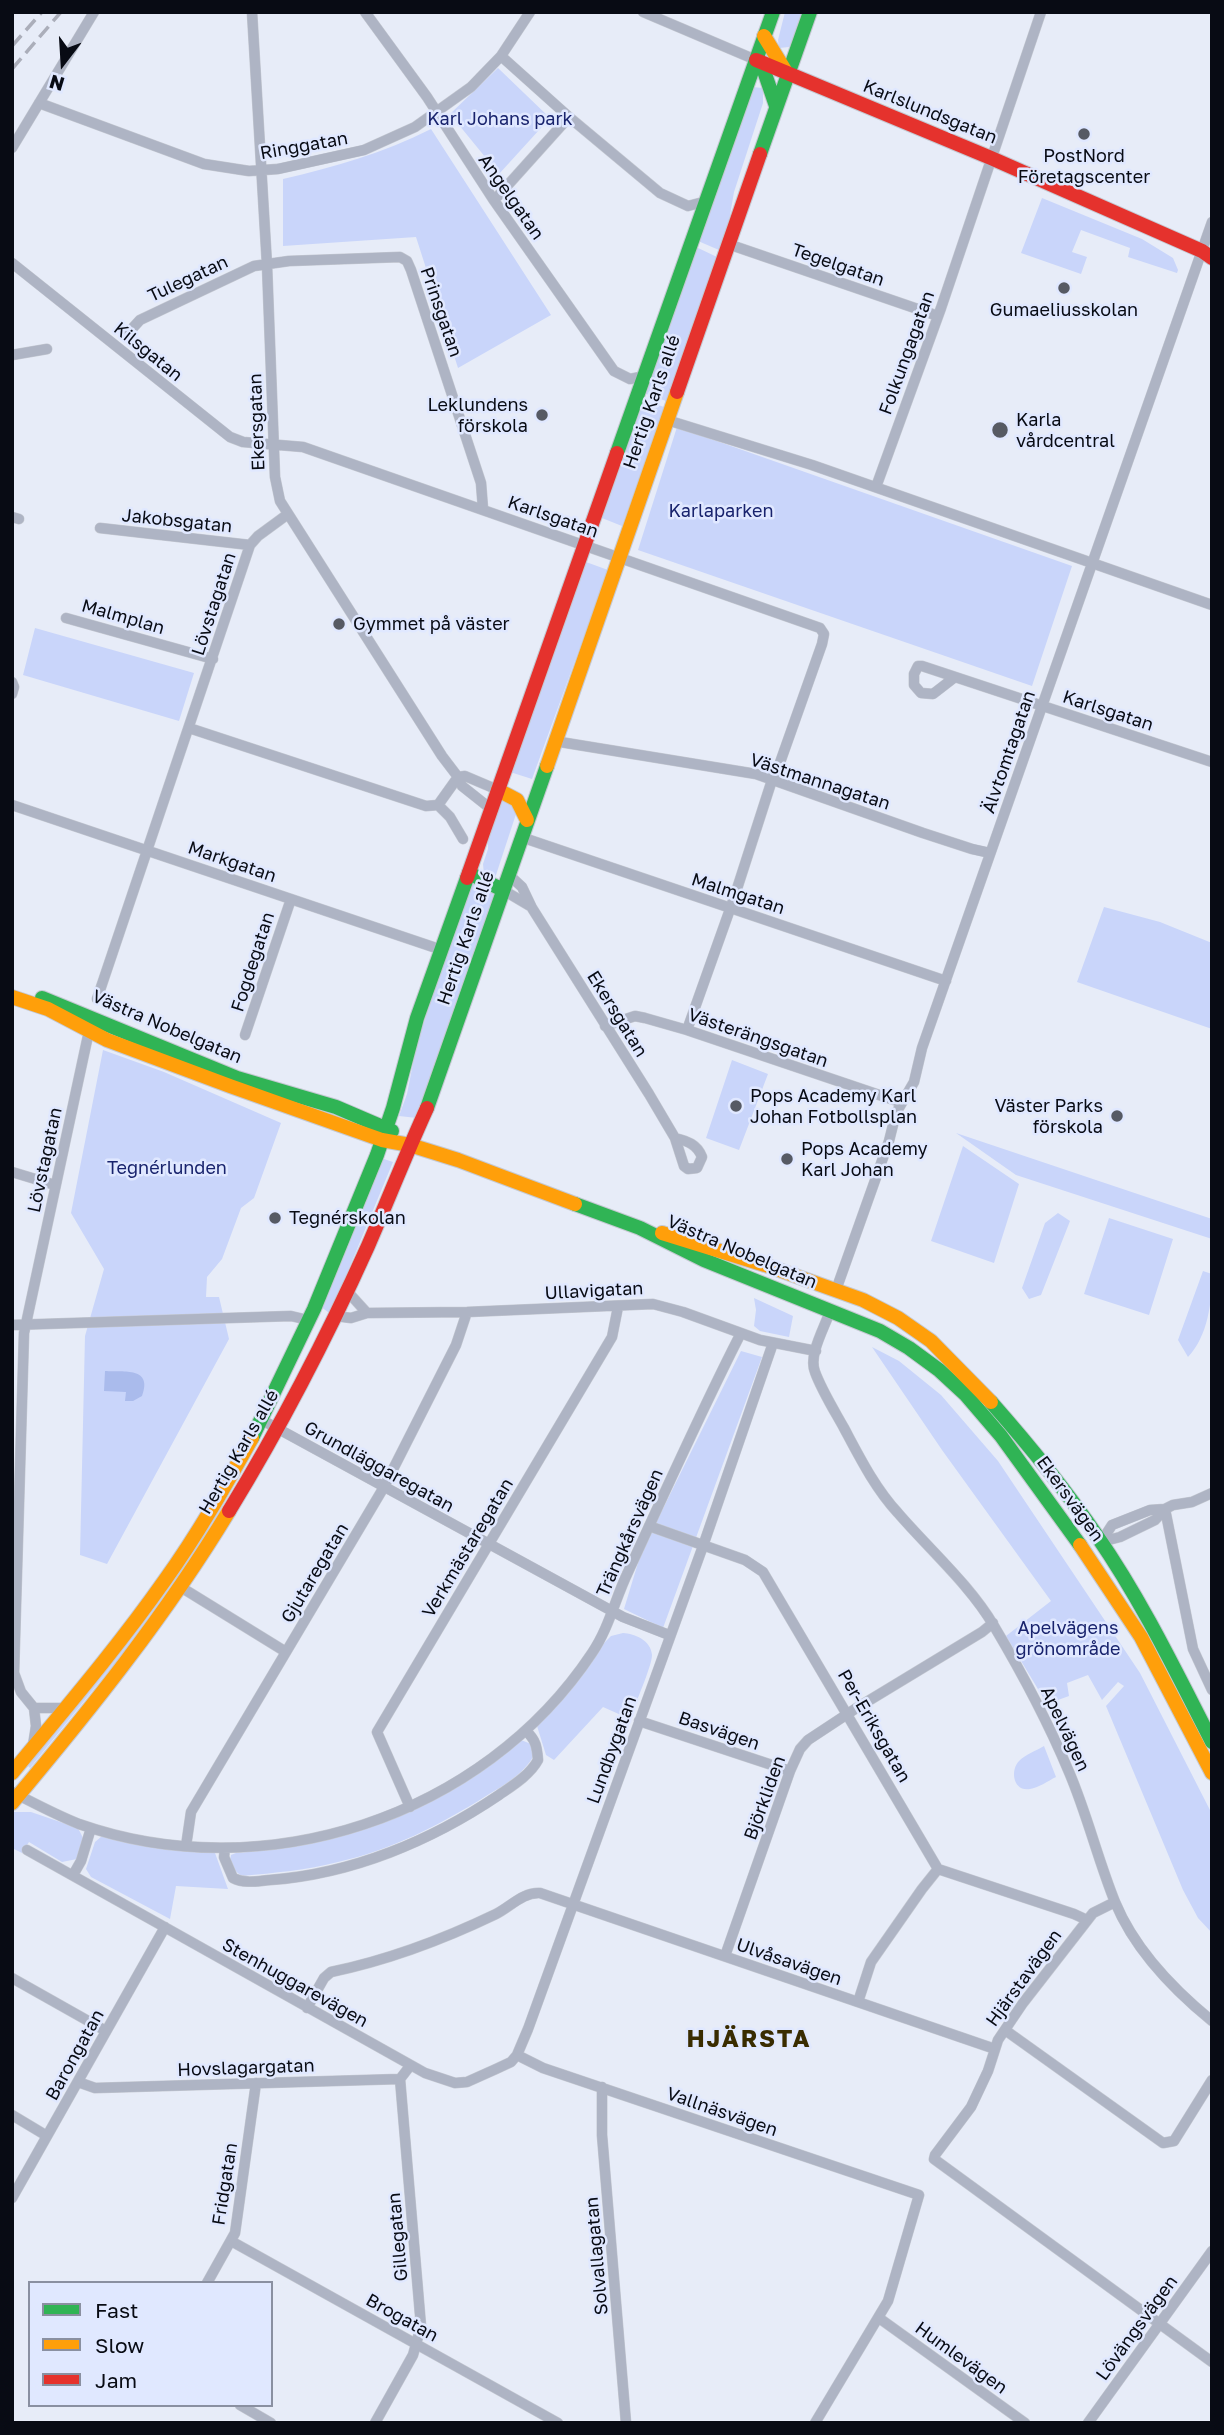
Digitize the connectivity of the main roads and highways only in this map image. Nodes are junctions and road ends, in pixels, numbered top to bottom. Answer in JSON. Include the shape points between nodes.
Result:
{"nodes":[{"id":1,"x":773,"y":12,"type":"edge"},
{"id":2,"x":810,"y":12,"type":"edge"},
{"id":3,"x":764,"y":36,"type":"junction"},
{"id":4,"x":756,"y":60,"type":"junction"},
{"id":5,"x":787,"y":73,"type":"junction"},
{"id":6,"x":776,"y":106,"type":"junction"},
{"id":7,"x":1208,"y":253,"type":"edge"},
{"id":8,"x":498,"y":790,"type":"junction"},
{"id":9,"x":527,"y":820,"type":"junction"},
{"id":10,"x":468,"y":873,"type":"junction"},
{"id":11,"x":503,"y":890,"type":"junction"},
{"id":12,"x":12,"y":988,"type":"edge"},
{"id":13,"x":12,"y":996,"type":"edge"},
{"id":14,"x":385,"y":1133,"type":"junction"},
{"id":15,"x":410,"y":1145,"type":"junction"},
{"id":16,"x":640,"y":1228,"type":"junction"},
{"id":17,"x":836,"y":1290,"type":"junction"},
{"id":18,"x":830,"y":1311,"type":"junction"},
{"id":19,"x":1101,"y":1542,"type":"junction"},
{"id":20,"x":1085,"y":1551,"type":"junction"},
{"id":21,"x":172,"y":1582,"type":"junction"},
{"id":22,"x":1163,"y":1664,"type":"junction"},
{"id":23,"x":1208,"y":1748,"type":"edge"},
{"id":24,"x":12,"y":1773,"type":"edge"},
{"id":25,"x":1212,"y":1773,"type":"edge"},
{"id":26,"x":14,"y":1796,"type":"edge"}],
"edges":[{"from":1,"to":3,"type":"main road","name":"Hertig Karls allé"},
{"from":2,"to":5,"type":"main road","name":"Hertig Karls allé"},
{"from":3,"to":4,"type":"main road","name":"Hertig Karls allé"},
{"from":3,"to":5,"type":"main road"},
{"from":4,"to":5,"type":"main road","name":"Karlslundsgatan"},
{"from":4,"to":6,"type":"main road","via":[[765,70],[768,92]]},
{"from":4,"to":8,"type":"main road","name":"Hertig Karls allé"},
{"from":5,"to":6,"type":"main road","name":"Hertig Karls allé"},
{"from":5,"to":7,"type":"main road","name":"Karlslundsgatan"},
{"from":6,"to":9,"type":"main road","name":"Hertig Karls allé"},
{"from":8,"to":9,"type":"main road","via":[[522,803]]},
{"from":8,"to":10,"type":"main road","name":"Hertig Karls allé"},
{"from":9,"to":11,"type":"main road","name":"Hertig Karls allé"},
{"from":10,"to":11,"type":"main road"},
{"from":10,"to":14,"type":"main road","name":"Hertig Karls allé","via":[[417,1018]]},
{"from":11,"to":15,"type":"main road","name":"Hertig Karls allé","via":[[427,1109]]},
{"from":12,"to":14,"type":"main road","name":"Västra Nobelgatan","via":[[237,1077],[316,1100]]},
{"from":13,"to":14,"type":"main road","name":"Västra Nobelgatan","via":[[107,1040],[230,1086]]},
{"from":14,"to":15,"type":"main road","name":"Västra Nobelgatan"},
{"from":14,"to":21,"type":"main road","name":"Hertig Karls allé","via":[[288,1368]]},
{"from":15,"to":16,"type":"main road","name":"Västra Nobelgatan"},
{"from":15,"to":21,"type":"main road","name":"Hertig Karls allé","via":[[347,1291],[277,1429],[204,1549]]},
{"from":16,"to":17,"type":"main road","name":"Västra Nobelgatan","via":[[685,1238]]},
{"from":16,"to":18,"type":"main road","name":"Västra Nobelgatan","via":[[681,1250]]},
{"from":17,"to":18,"type":"main road"},
{"from":17,"to":19,"type":"main road","name":"Ekersvägen","via":[[898,1318],[931,1341],[1035,1451]]},
{"from":18,"to":20,"type":"main road","name":"Ekersvägen","via":[[909,1348],[965,1394]]},
{"from":19,"to":20,"type":"main road"},
{"from":19,"to":22,"type":"main road","name":"Ekersvägen","via":[[1154,1629]]},
{"from":20,"to":22,"type":"main road","name":"Ekersvägen"},
{"from":21,"to":24,"type":"main road","name":"Hertig Karls allé"},
{"from":21,"to":26,"type":"main road","name":"Hertig Karls allé","via":[[130,1656]]},
{"from":22,"to":23,"type":"main road","name":"Ekersvägen"},
{"from":23,"to":25,"type":"main road","name":"Ekersvägen"}]}
